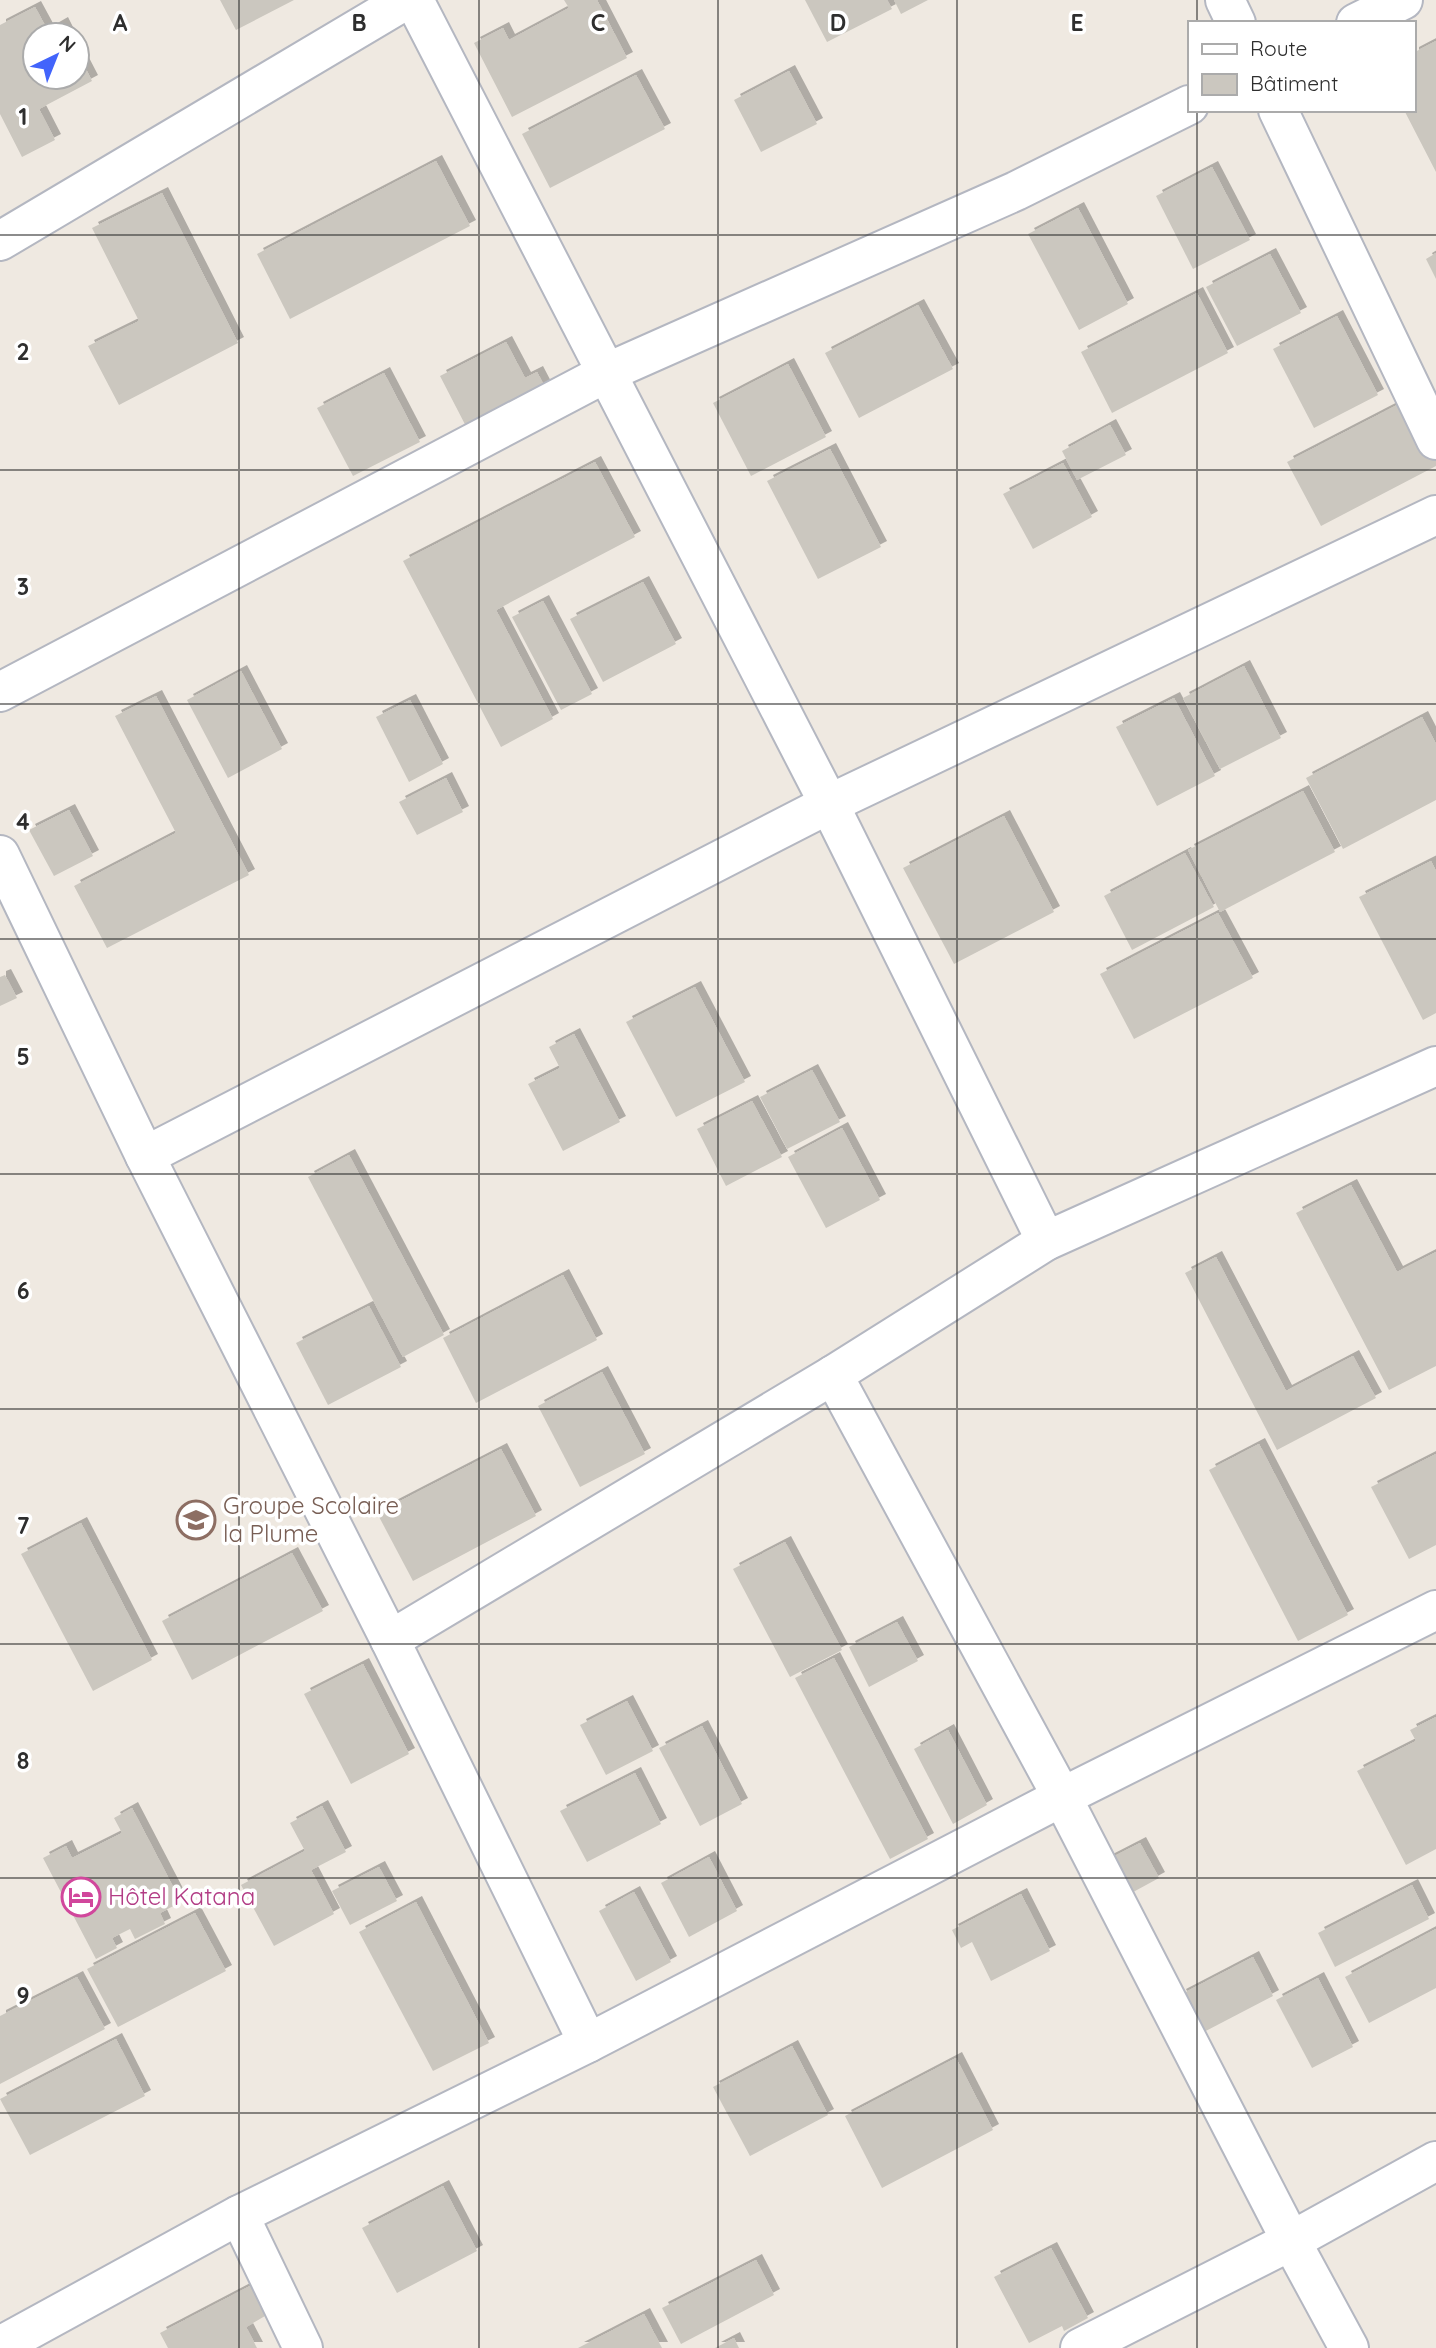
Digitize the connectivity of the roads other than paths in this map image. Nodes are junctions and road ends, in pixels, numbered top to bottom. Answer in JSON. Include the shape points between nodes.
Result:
{"nodes":[{"id":1,"x":406,"y":0,"type":"edge"},
{"id":2,"x":414,"y":0,"type":"edge"},
{"id":3,"x":1225,"y":0,"type":"edge"},
{"id":4,"x":1403,"y":0,"type":"edge"},
{"id":5,"x":1235,"y":21,"type":"edge"},
{"id":6,"x":1360,"y":21,"type":"edge"},
{"id":7,"x":1188,"y":105,"type":"edge"},
{"id":8,"x":1279,"y":112,"type":"edge"},
{"id":9,"x":0,"y":241,"type":"edge"},
{"id":10,"x":608,"y":372,"type":"junction"},
{"id":11,"x":1436,"y":440,"type":"edge"},
{"id":12,"x":1436,"y":515,"type":"edge"},
{"id":13,"x":0,"y":692,"type":"edge"},
{"id":14,"x":829,"y":804,"type":"junction"},
{"id":15,"x":0,"y":855,"type":"edge"},
{"id":16,"x":1436,"y":1066,"type":"edge"},
{"id":17,"x":145,"y":1156,"type":"junction"},
{"id":18,"x":1046,"y":1241,"type":"junction"},
{"id":19,"x":833,"y":1375,"type":"junction"},
{"id":20,"x":1436,"y":1610,"type":"edge"},
{"id":21,"x":390,"y":1640,"type":"junction"},
{"id":22,"x":1062,"y":1797,"type":"junction"},
{"id":23,"x":588,"y":2043,"type":"junction"},
{"id":24,"x":1436,"y":2161,"type":"edge"},
{"id":25,"x":239,"y":2214,"type":"junction"},
{"id":26,"x":1291,"y":2241,"type":"junction"},
{"id":27,"x":0,"y":2346,"type":"edge"},
{"id":28,"x":303,"y":2348,"type":"edge"},
{"id":29,"x":1080,"y":2348,"type":"edge"},
{"id":30,"x":1349,"y":2348,"type":"edge"}],
"edges":[{"from":1,"to":9,"type":"street"},
{"from":2,"to":10,"type":"street"},
{"from":3,"to":5,"type":"street"},
{"from":4,"to":6,"type":"street"},
{"from":7,"to":10,"type":"street","via":[[1016,191]]},
{"from":8,"to":11,"type":"street"},
{"from":10,"to":13,"type":"street"},
{"from":10,"to":14,"type":"street"},
{"from":12,"to":14,"type":"street"},
{"from":14,"to":17,"type":"street"},
{"from":14,"to":18,"type":"street"},
{"from":15,"to":17,"type":"street"},
{"from":16,"to":18,"type":"street"},
{"from":17,"to":21,"type":"street"},
{"from":18,"to":19,"type":"street"},
{"from":19,"to":21,"type":"street"},
{"from":19,"to":22,"type":"street"},
{"from":20,"to":22,"type":"street"},
{"from":21,"to":23,"type":"street"},
{"from":22,"to":23,"type":"street"},
{"from":22,"to":26,"type":"street"},
{"from":23,"to":25,"type":"street"},
{"from":24,"to":26,"type":"street"},
{"from":25,"to":27,"type":"street"},
{"from":25,"to":28,"type":"street"},
{"from":26,"to":29,"type":"street"},
{"from":26,"to":30,"type":"street"}]}
